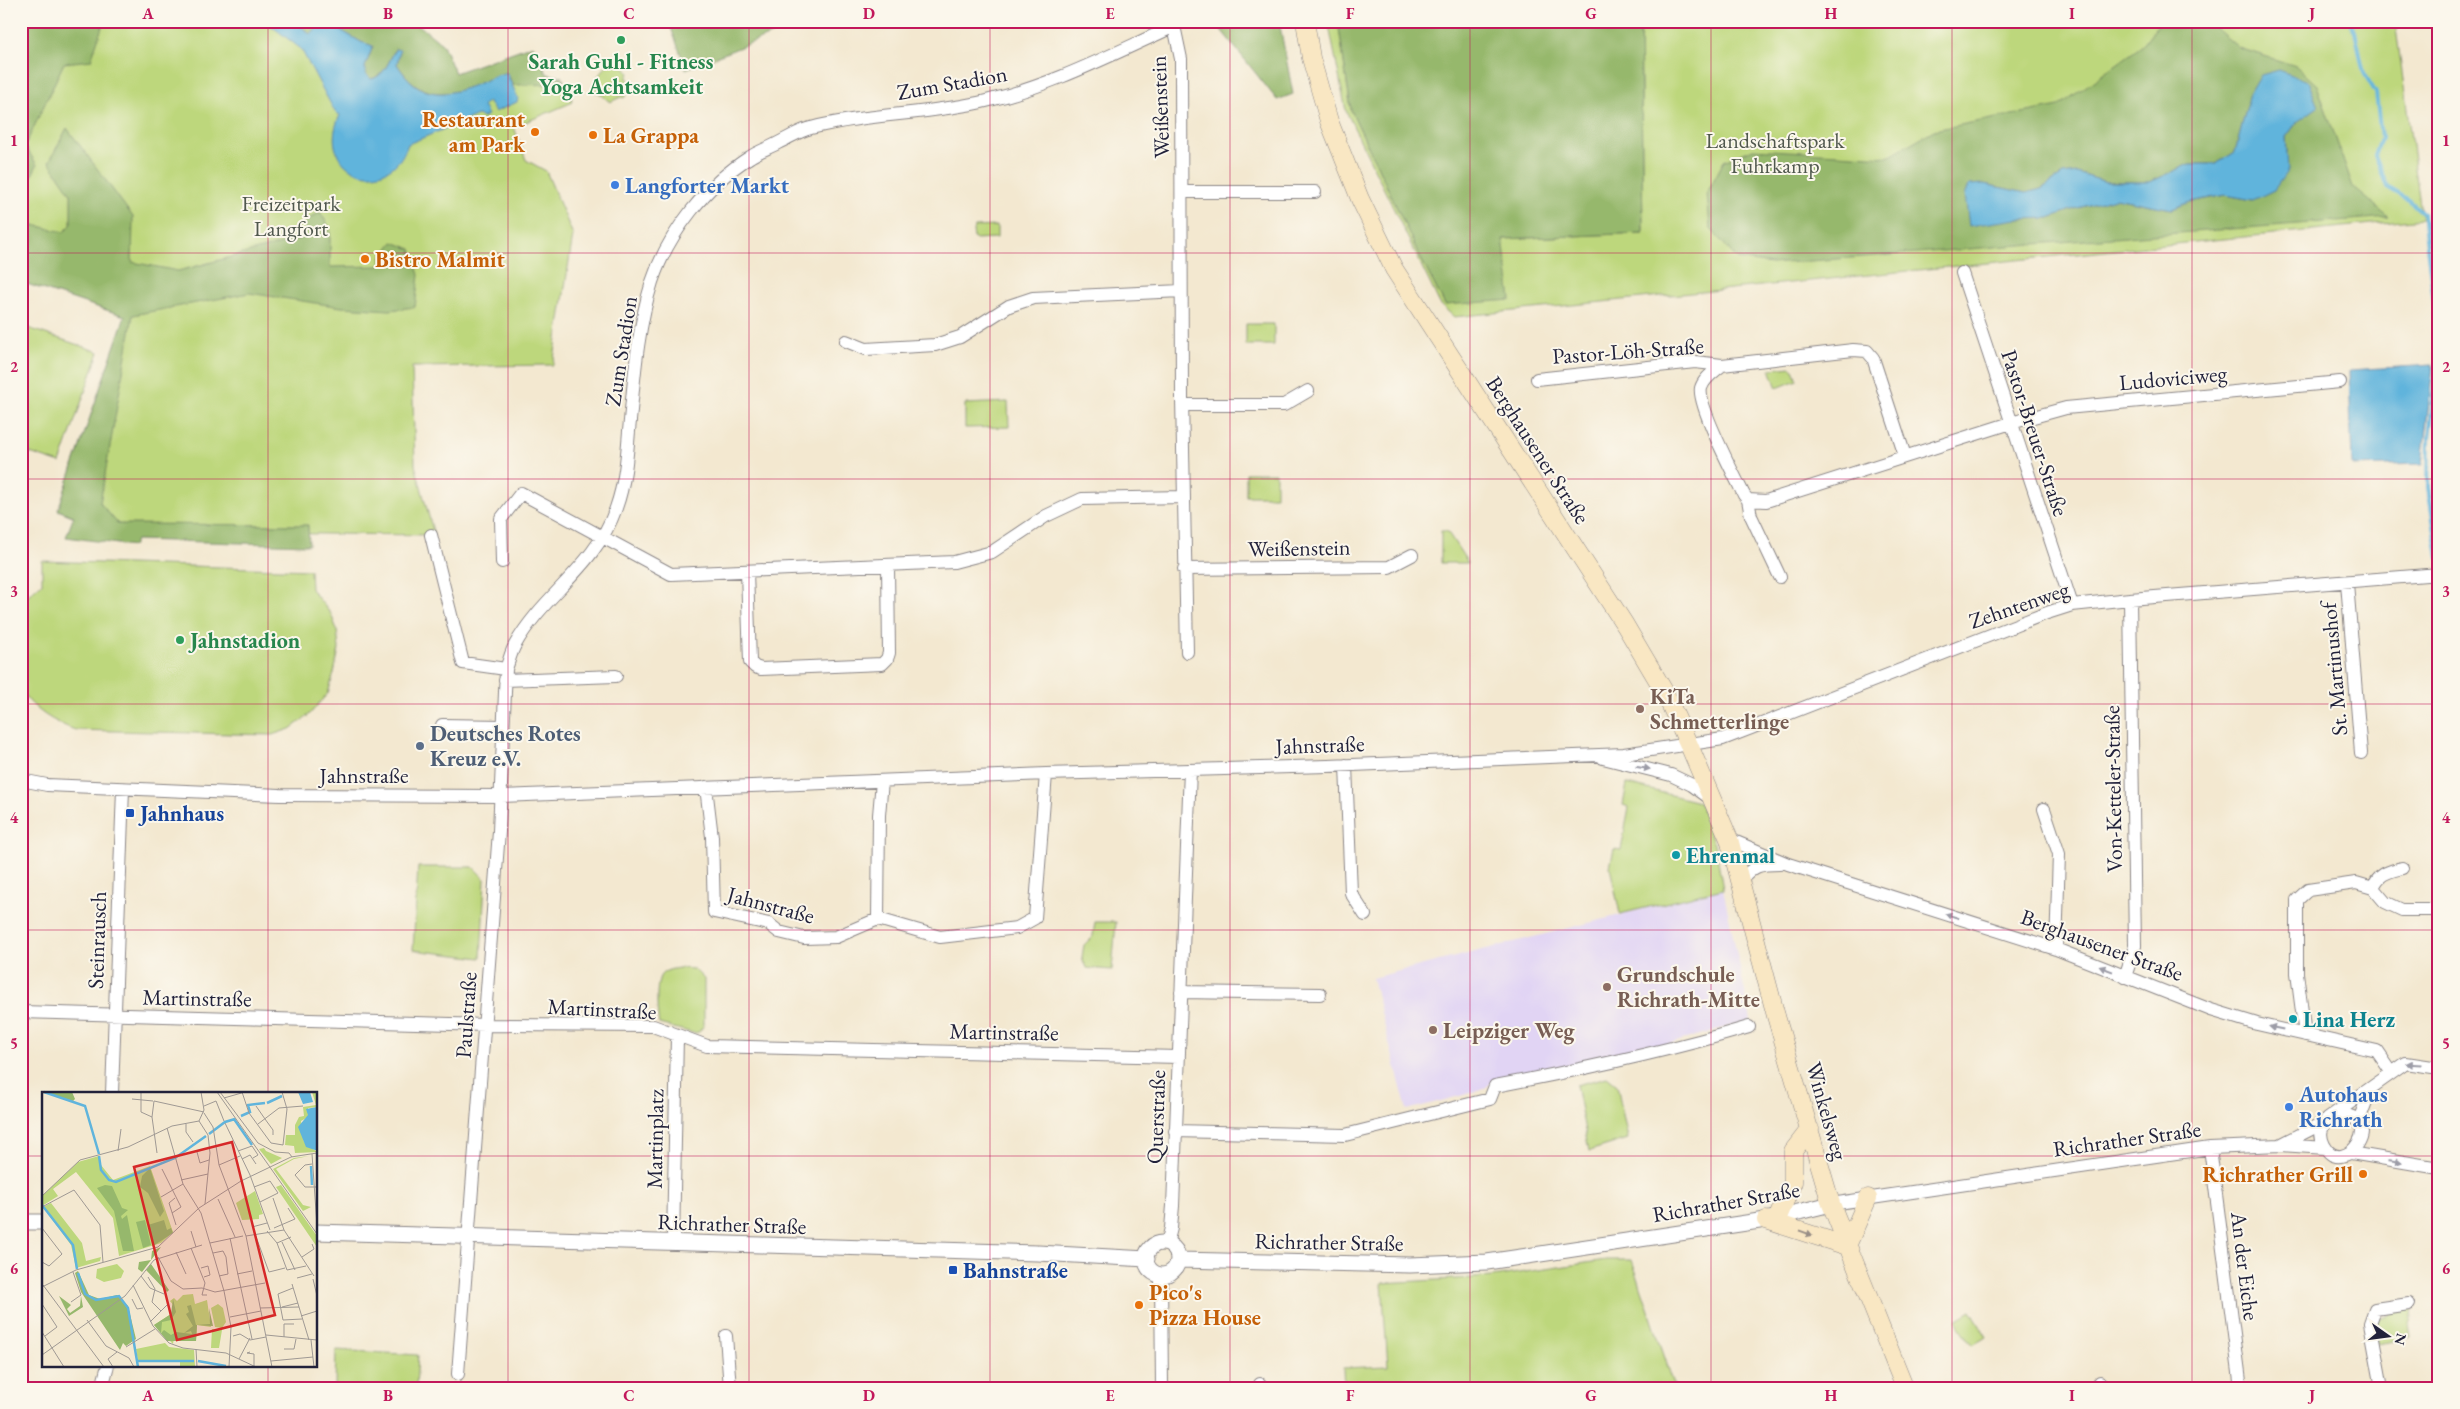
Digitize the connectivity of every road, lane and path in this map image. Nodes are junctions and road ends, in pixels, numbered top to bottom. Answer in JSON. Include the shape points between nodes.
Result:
{"nodes":[{"id":1,"x":1305,"y":21,"type":"edge"},
{"id":2,"x":1174,"y":24,"type":"edge"},
{"id":3,"x":1182,"y":192,"type":"junction"},
{"id":4,"x":1315,"y":192,"type":"dead end"},
{"id":5,"x":1962,"y":273,"type":"dead end"},
{"id":6,"x":1181,"y":291,"type":"junction"},
{"id":7,"x":846,"y":341,"type":"dead end"},
{"id":8,"x":1722,"y":365,"type":"junction"},
{"id":9,"x":1537,"y":379,"type":"dead end"},
{"id":10,"x":2340,"y":382,"type":"dead end"},
{"id":11,"x":1308,"y":391,"type":"dead end"},
{"id":12,"x":1182,"y":405,"type":"junction"},
{"id":13,"x":2011,"y":423,"type":"junction"},
{"id":14,"x":1905,"y":456,"type":"junction"},
{"id":15,"x":1183,"y":497,"type":"junction"},
{"id":16,"x":1748,"y":500,"type":"junction"},
{"id":17,"x":431,"y":535,"type":"dead end"},
{"id":18,"x":602,"y":538,"type":"junction"},
{"id":19,"x":1412,"y":555,"type":"dead end"},
{"id":20,"x":502,"y":562,"type":"dead end"},
{"id":21,"x":888,"y":565,"type":"junction"},
{"id":22,"x":1184,"y":569,"type":"junction"},
{"id":23,"x":747,"y":571,"type":"junction"},
{"id":24,"x":2433,"y":575,"type":"edge"},
{"id":25,"x":1780,"y":577,"type":"dead end"},
{"id":26,"x":2347,"y":583,"type":"junction"},
{"id":27,"x":2130,"y":599,"type":"junction"},
{"id":28,"x":2072,"y":606,"type":"junction"},
{"id":29,"x":1186,"y":652,"type":"dead end"},
{"id":30,"x":506,"y":675,"type":"junction"},
{"id":31,"x":616,"y":676,"type":"dead end"},
{"id":32,"x":442,"y":725,"type":"dead end"},
{"id":33,"x":502,"y":726,"type":"junction"},
{"id":34,"x":1689,"y":745,"type":"junction"},
{"id":35,"x":2361,"y":753,"type":"dead end"},
{"id":36,"x":1596,"y":756,"type":"junction"},
{"id":37,"x":1346,"y":765,"type":"junction"},
{"id":38,"x":1190,"y":770,"type":"junction"},
{"id":39,"x":1046,"y":774,"type":"junction"},
{"id":40,"x":21,"y":780,"type":"edge"},
{"id":41,"x":882,"y":781,"type":"junction"},
{"id":42,"x":706,"y":787,"type":"junction"},
{"id":43,"x":124,"y":789,"type":"junction"},
{"id":44,"x":501,"y":796,"type":"junction"},
{"id":45,"x":1712,"y":800,"type":"junction"},
{"id":46,"x":2044,"y":809,"type":"dead end"},
{"id":47,"x":1729,"y":839,"type":"junction"},
{"id":48,"x":1788,"y":864,"type":"junction"},
{"id":49,"x":2402,"y":868,"type":"dead end"},
{"id":50,"x":1740,"y":881,"type":"junction"},
{"id":51,"x":2373,"y":888,"type":"junction"},
{"id":52,"x":2439,"y":908,"type":"edge"},
{"id":53,"x":1365,"y":915,"type":"dead end"},
{"id":54,"x":878,"y":919,"type":"junction"},
{"id":55,"x":2056,"y":950,"type":"junction"},
{"id":56,"x":2125,"y":976,"type":"junction"},
{"id":57,"x":1181,"y":992,"type":"junction"},
{"id":58,"x":1320,"y":994,"type":"dead end"},
{"id":59,"x":21,"y":1012,"type":"edge"},
{"id":60,"x":114,"y":1016,"type":"junction"},
{"id":61,"x":486,"y":1025,"type":"junction"},
{"id":62,"x":1749,"y":1027,"type":"dead end"},
{"id":63,"x":2306,"y":1034,"type":"junction"},
{"id":64,"x":677,"y":1036,"type":"junction"},
{"id":65,"x":1178,"y":1057,"type":"junction"},
{"id":66,"x":2439,"y":1068,"type":"edge"},
{"id":67,"x":2392,"y":1073,"type":"junction"},
{"id":68,"x":2372,"y":1087,"type":"junction"},
{"id":69,"x":112,"y":1092,"type":"edge"},
{"id":70,"x":2337,"y":1114,"type":"junction"},
{"id":71,"x":2325,"y":1122,"type":"junction"},
{"id":72,"x":2358,"y":1123,"type":"junction"},
{"id":73,"x":1810,"y":1129,"type":"junction"},
{"id":74,"x":1175,"y":1131,"type":"junction"},
{"id":75,"x":2280,"y":1145,"type":"junction"},
{"id":76,"x":2210,"y":1148,"type":"junction"},
{"id":77,"x":2326,"y":1148,"type":"junction"},
{"id":78,"x":2351,"y":1153,"type":"junction"},
{"id":79,"x":2439,"y":1168,"type":"edge"},
{"id":80,"x":1868,"y":1198,"type":"junction"},
{"id":81,"x":1831,"y":1204,"type":"junction"},
{"id":82,"x":1772,"y":1218,"type":"junction"},
{"id":83,"x":21,"y":1222,"type":"edge"},
{"id":84,"x":42,"y":1222,"type":"edge"},
{"id":85,"x":318,"y":1232,"type":"edge"},
{"id":86,"x":469,"y":1238,"type":"junction"},
{"id":87,"x":673,"y":1243,"type":"junction"},
{"id":88,"x":1167,"y":1244,"type":"junction"},
{"id":89,"x":1847,"y":1246,"type":"junction"},
{"id":90,"x":1147,"y":1259,"type":"junction"},
{"id":91,"x":1178,"y":1260,"type":"junction"},
{"id":92,"x":1162,"y":1275,"type":"junction"},
{"id":93,"x":2409,"y":1304,"type":"dead end"},
{"id":94,"x":726,"y":1336,"type":"dead end"},
{"id":95,"x":108,"y":1366,"type":"edge"},
{"id":96,"x":458,"y":1374,"type":"dead end"},
{"id":97,"x":102,"y":1388,"type":"edge"},
{"id":98,"x":730,"y":1388,"type":"edge"},
{"id":99,"x":1162,"y":1388,"type":"edge"},
{"id":100,"x":1905,"y":1388,"type":"edge"},
{"id":101,"x":2241,"y":1388,"type":"edge"},
{"id":102,"x":2382,"y":1388,"type":"edge"}],
"edges":[{"from":1,"to":34,"type":"main road","name":"Berghausener Straße","via":[[1329,121],[1360,199],[1394,269],[1620,617],[1664,691]]},
{"from":2,"to":3,"type":"street","name":"Weißenstein","via":[[1181,59]]},
{"from":2,"to":18,"type":"street","name":"Zum Stadion","via":[[1028,89],[986,102],[808,128],[750,157],[712,188],[679,228],[652,281],[638,341],[623,483],[616,509]]},
{"from":3,"to":4,"type":"street"},
{"from":3,"to":6,"type":"street","name":"Weißenstein"},
{"from":5,"to":13,"type":"street","name":"Pastor-Breuer-Straße"},
{"from":6,"to":7,"type":"street","via":[[1033,298],[1008,306],[960,337],[935,345],[866,349]]},
{"from":6,"to":12,"type":"street","name":"Weißenstein"},
{"from":8,"to":9,"type":"street","name":"Pastor-Löh-Straße","via":[[1695,362]]},
{"from":8,"to":14,"type":"street","name":"Pastor-Löh-Straße","via":[[1867,351],[1873,358]]},
{"from":8,"to":16,"type":"street","name":"Pastor-Löh-Straße","via":[[1706,378],[1701,389],[1709,419]]},
{"from":10,"to":13,"type":"street","name":"Ludoviciweg","via":[[2066,408]]},
{"from":11,"to":12,"type":"street","via":[[1284,405]]},
{"from":12,"to":15,"type":"street","name":"Weißenstein"},
{"from":13,"to":14,"type":"street"},
{"from":13,"to":28,"type":"street","name":"Pastor-Breuer-Straße"},
{"from":14,"to":16,"type":"street","via":[[1766,501]]},
{"from":15,"to":21,"type":"street","via":[[1082,499],[1046,516],[992,552],[954,562]]},
{"from":15,"to":22,"type":"street","name":"Weißenstein"},
{"from":16,"to":25,"type":"street","name":"Pastor-Löh-Straße","via":[[1751,516]]},
{"from":17,"to":30,"type":"street","via":[[463,663]]},
{"from":18,"to":20,"type":"street","via":[[520,493],[501,519]]},
{"from":18,"to":23,"type":"street","via":[[671,574]]},
{"from":18,"to":30,"type":"street","name":"Zum Stadion","via":[[590,557],[533,617],[514,647]]},
{"from":19,"to":22,"type":"street","name":"Weißenstein","via":[[1389,567]]},
{"from":21,"to":23,"type":"street"},
{"from":21,"to":23,"type":"street","via":[[889,653],[882,664],[755,667],[750,662]]},
{"from":22,"to":29,"type":"street","name":"Weißenstein"},
{"from":24,"to":26,"type":"street","name":"Zehntenweg"},
{"from":26,"to":27,"type":"street","name":"Zehntenweg"},
{"from":26,"to":35,"type":"street","name":"St. Martinushof"},
{"from":27,"to":28,"type":"street","name":"Zehntenweg"},
{"from":27,"to":56,"type":"street","name":"Von-Ketteler-Straße","via":[[2135,946]]},
{"from":28,"to":34,"type":"street","name":"Zehntenweg","via":[[1723,739]]},
{"from":30,"to":31,"type":"street"},
{"from":30,"to":33,"type":"street","name":"Zum Stadion"},
{"from":32,"to":33,"type":"street"},
{"from":33,"to":44,"type":"street","name":"Zum Stadion"},
{"from":34,"to":36,"type":"street","name":"Jahnstraße"},
{"from":34,"to":45,"type":"main road","name":"Berghausener Straße"},
{"from":36,"to":37,"type":"street","name":"Jahnstraße"},
{"from":36,"to":45,"type":"street","name":"Jahnstraße","one_way":true,"via":[[1671,775]]},
{"from":37,"to":38,"type":"street","name":"Jahnstraße"},
{"from":37,"to":53,"type":"street","via":[[1351,893]]},
{"from":38,"to":39,"type":"street","name":"Jahnstraße"},
{"from":38,"to":57,"type":"street","name":"Querstraße"},
{"from":39,"to":41,"type":"street","name":"Jahnstraße"},
{"from":39,"to":54,"type":"street","via":[[1035,918],[1018,928],[940,937]]},
{"from":40,"to":43,"type":"street","name":"Jahnstraße","via":[[47,785]]},
{"from":41,"to":42,"type":"street","name":"Jahnstraße"},
{"from":41,"to":54,"type":"street"},
{"from":42,"to":44,"type":"street","name":"Jahnstraße"},
{"from":42,"to":54,"type":"street","name":"Jahnstraße","via":[[712,837],[714,912],[769,924],[779,932],[804,938],[836,937]]},
{"from":43,"to":44,"type":"street","name":"Jahnstraße","via":[[280,795]]},
{"from":43,"to":60,"type":"street","name":"Steinrausch"},
{"from":44,"to":61,"type":"street","name":"Paulstraße"},
{"from":45,"to":47,"type":"main road","name":"Berghausener Straße"},
{"from":46,"to":55,"type":"street","via":[[2060,854]]},
{"from":47,"to":48,"type":"street","name":"Berghausener Straße"},
{"from":47,"to":50,"type":"main road","name":"Winkelsweg"},
{"from":48,"to":50,"type":"street","name":"Berghausener Straße","via":[[1762,864],[1754,867]]},
{"from":55,"to":48,"type":"street","name":"Berghausener Straße","one_way":true},
{"from":49,"to":51,"type":"street","via":[[2384,873]]},
{"from":50,"to":73,"type":"main road","name":"Winkelsweg"},
{"from":51,"to":52,"type":"street","via":[[2385,902],[2402,910]]},
{"from":51,"to":63,"type":"street","via":[[2356,883],[2320,888],[2308,890],[2298,900],[2297,973]]},
{"from":56,"to":55,"type":"street","name":"Berghausener Straße","one_way":true},
{"from":63,"to":56,"type":"street","name":"Berghausener Straße","one_way":true,"via":[[2257,1024]]},
{"from":57,"to":58,"type":"street"},
{"from":57,"to":65,"type":"street","name":"Querstraße"},
{"from":59,"to":60,"type":"street","name":"Martinstraße"},
{"from":60,"to":61,"type":"street","name":"Martinstraße"},
{"from":60,"to":69,"type":"street","name":"Steinrausch"},
{"from":61,"to":64,"type":"street","name":"Martinstraße","via":[[652,1026]]},
{"from":61,"to":86,"type":"street","name":"Paulstraße"},
{"from":62,"to":74,"type":"street","via":[[1703,1041],[1495,1086],[1490,1099],[1345,1134]]},
{"from":63,"to":67,"type":"street","name":"Berghausener Straße","via":[[2377,1051]]},
{"from":64,"to":65,"type":"street","name":"Martinstraße","via":[[707,1046]]},
{"from":64,"to":87,"type":"street","name":"Martinplatz"},
{"from":65,"to":74,"type":"street","name":"Querstraße"},
{"from":66,"to":67,"type":"street","one_way":true,"via":[[2406,1063]]},
{"from":67,"to":68,"type":"street"},
{"from":68,"to":70,"type":"street"},
{"from":68,"to":72,"type":"street"},
{"from":70,"to":71,"type":"street"},
{"from":70,"to":72,"type":"street","via":[[2347,1114]]},
{"from":71,"to":75,"type":"street","name":"Richrather Straße"},
{"from":71,"to":77,"type":"street","via":[[2321,1139]]},
{"from":72,"to":78,"type":"street","via":[[2362,1137]]},
{"from":73,"to":81,"type":"main road","name":"Winkelsweg"},
{"from":73,"to":82,"type":"main road","via":[[1793,1151],[1793,1182]]},
{"from":74,"to":88,"type":"street","name":"Querstraße","via":[[1171,1228]]},
{"from":75,"to":76,"type":"street","name":"Richrather Straße"},
{"from":75,"to":77,"type":"street","name":"Richrather Straße"},
{"from":76,"to":80,"type":"street","name":"Richrather Straße"},
{"from":76,"to":101,"type":"street","name":"An der Eiche"},
{"from":77,"to":78,"type":"street","via":[[2342,1155]]},
{"from":78,"to":79,"type":"street","one_way":true},
{"from":80,"to":81,"type":"street","name":"Richrather Straße"},
{"from":80,"to":89,"type":"main road"},
{"from":81,"to":82,"type":"street","name":"Richrather Straße"},
{"from":81,"to":89,"type":"main road","name":"Winkelsweg"},
{"from":82,"to":89,"type":"main road","one_way":true},
{"from":82,"to":91,"type":"street","name":"Richrather Straße","via":[[1487,1262],[1410,1265]]},
{"from":83,"to":84,"type":"street"},
{"from":85,"to":86,"type":"street","name":"Richrather Straße"},
{"from":86,"to":87,"type":"street","name":"Richrather Straße"},
{"from":86,"to":96,"type":"street","name":"Paulstraße"},
{"from":87,"to":90,"type":"street","name":"Richrather Straße"},
{"from":88,"to":90,"type":"street","via":[[1155,1245]]},
{"from":88,"to":91,"type":"street","via":[[1175,1250]]},
{"from":89,"to":100,"type":"main road","name":"Winkelsweg"},
{"from":90,"to":92,"type":"street","via":[[1150,1269]]},
{"from":91,"to":92,"type":"street","via":[[1174,1270]]},
{"from":92,"to":99,"type":"street"},
{"from":93,"to":102,"type":"street","via":[[2375,1309],[2370,1323]]},
{"from":94,"to":98,"type":"street"},
{"from":95,"to":97,"type":"street"}]}
